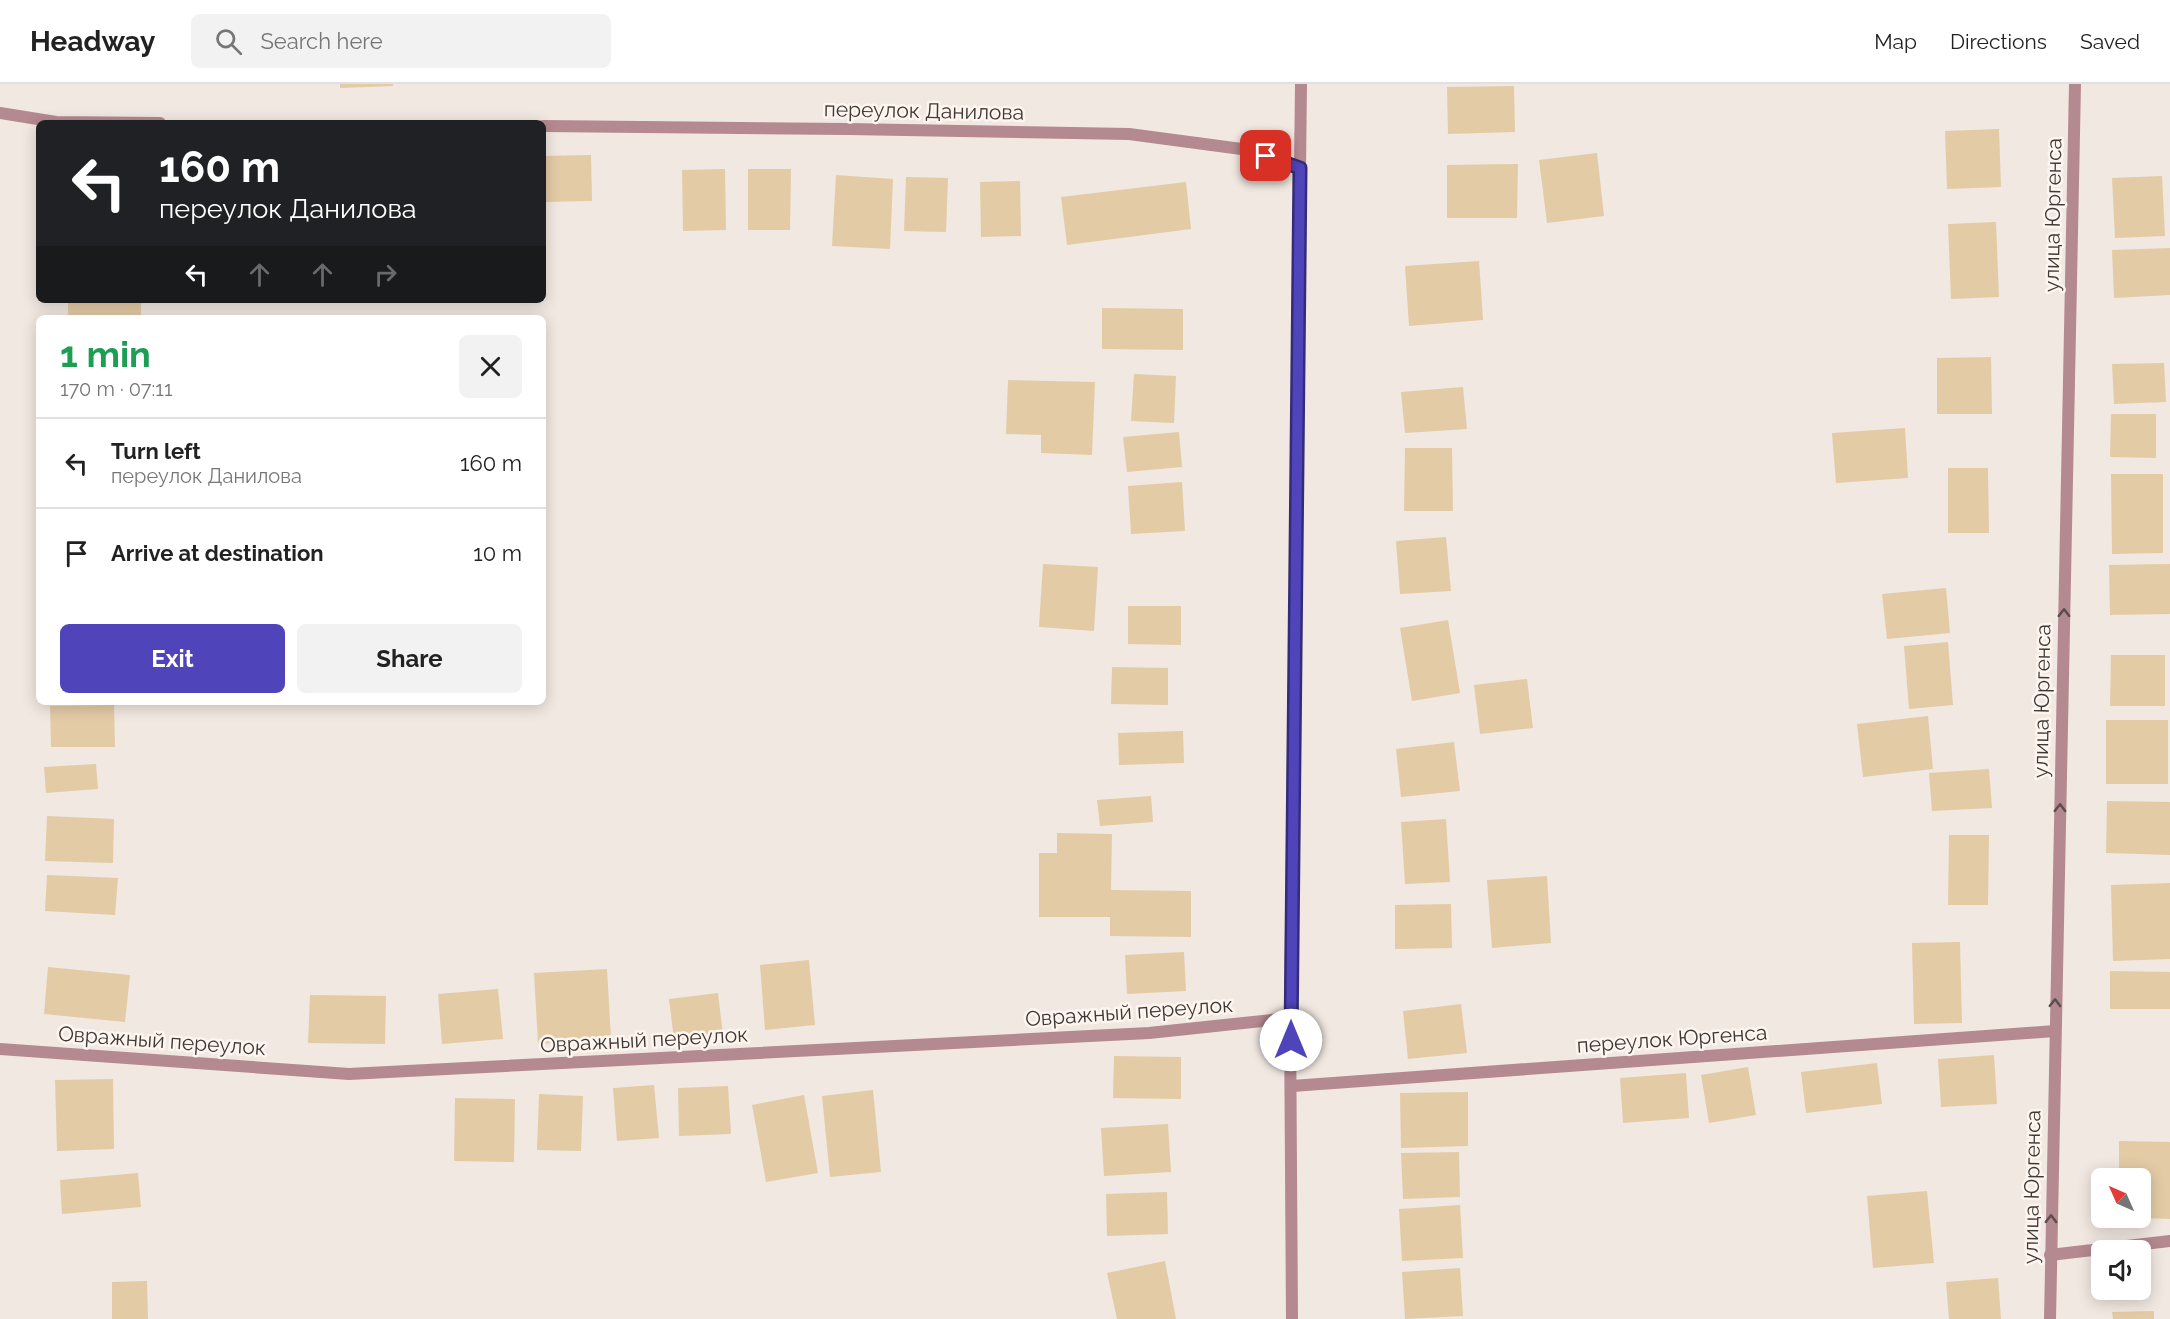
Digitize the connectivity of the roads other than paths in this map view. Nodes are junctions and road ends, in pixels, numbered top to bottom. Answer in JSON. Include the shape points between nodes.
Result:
{"nodes":[{"id":1,"x":1301,"y":84,"type":"edge"},
{"id":2,"x":2075,"y":84,"type":"edge"},
{"id":3,"x":0,"y":113,"type":"edge"},
{"id":4,"x":44,"y":120,"type":"edge"},
{"id":5,"x":546,"y":126,"type":"edge"},
{"id":6,"x":1300,"y":168,"type":"junction"},
{"id":7,"x":1290,"y":1018,"type":"junction"},
{"id":8,"x":2055,"y":1031,"type":"junction"},
{"id":9,"x":0,"y":1049,"type":"edge"},
{"id":10,"x":1292,"y":1086,"type":"junction"},
{"id":11,"x":2170,"y":1241,"type":"edge"},
{"id":12,"x":2050,"y":1255,"type":"junction"},
{"id":13,"x":1292,"y":1319,"type":"edge"},
{"id":14,"x":2050,"y":1319,"type":"edge"}],
"edges":[{"from":1,"to":6,"type":"street"},
{"from":8,"to":2,"type":"street","name":"улица Юргенса","one_way":true},
{"from":3,"to":4,"type":"street"},
{"from":5,"to":6,"type":"street","name":"переулок Данилова","via":[[1129,134],[1250,150]]},
{"from":6,"to":7,"type":"street"},
{"from":7,"to":9,"type":"street","name":"Овражный переулок","via":[[1149,1033],[349,1074]]},
{"from":7,"to":10,"type":"street"},
{"from":8,"to":10,"type":"street","name":"переулок Юргенса"},
{"from":12,"to":8,"type":"street","name":"улица Юргенса","one_way":true},
{"from":10,"to":13,"type":"street"},
{"from":11,"to":12,"type":"street"},
{"from":12,"to":14,"type":"street","name":"улица Юргенса"}]}
